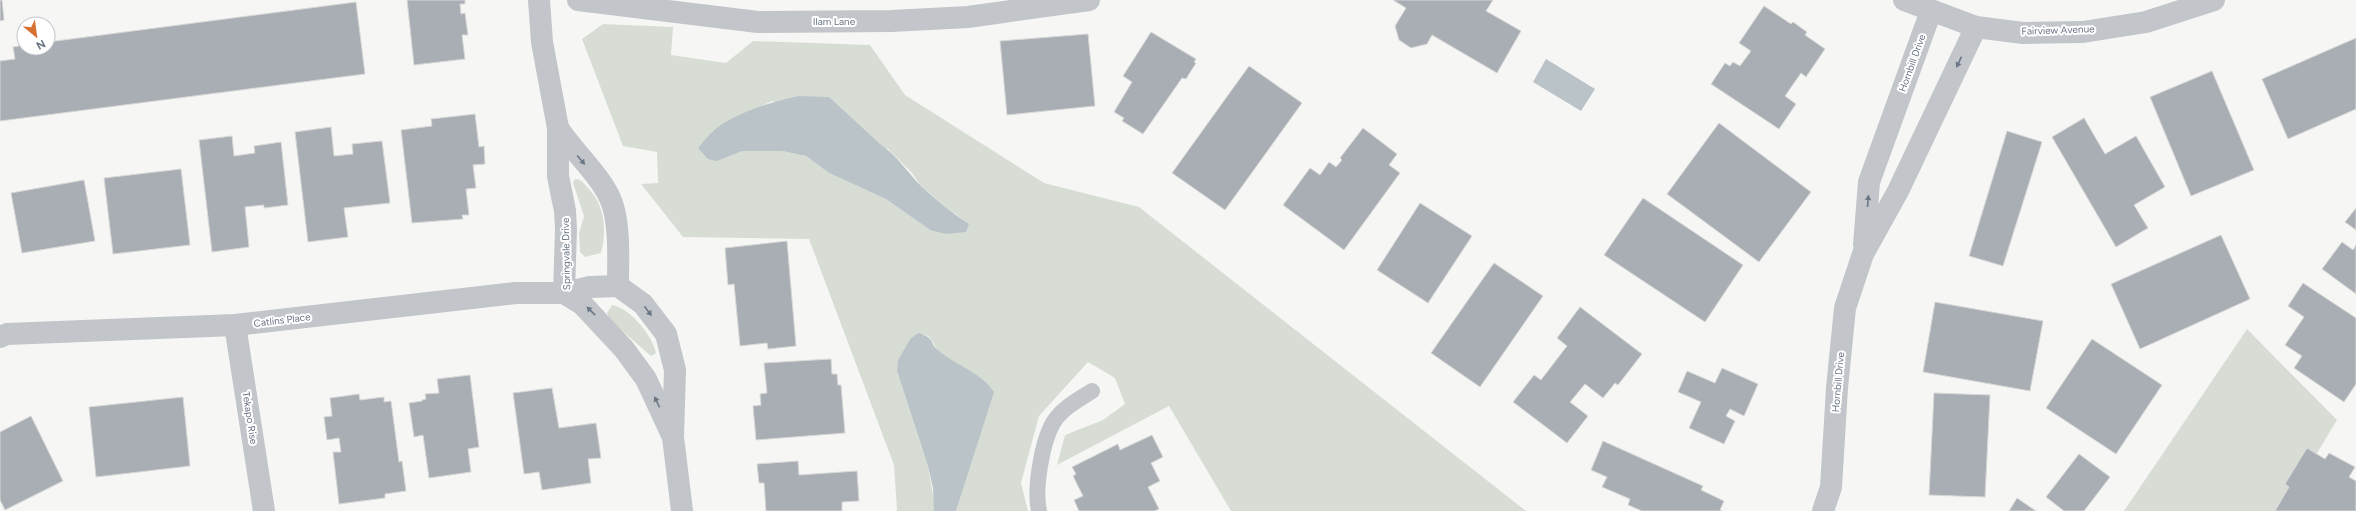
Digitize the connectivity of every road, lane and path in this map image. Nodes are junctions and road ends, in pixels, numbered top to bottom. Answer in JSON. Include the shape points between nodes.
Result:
{"nodes":[{"id":1,"x":539,"y":0,"type":"edge"},
{"id":2,"x":578,"y":0,"type":"edge"},
{"id":3,"x":1090,"y":0,"type":"edge"},
{"id":4,"x":1904,"y":0,"type":"edge"},
{"id":5,"x":2214,"y":0,"type":"edge"},
{"id":6,"x":1932,"y":11,"type":"junction"},
{"id":7,"x":1976,"y":27,"type":"junction"},
{"id":8,"x":558,"y":128,"type":"junction"},
{"id":9,"x":1863,"y":254,"type":"junction"},
{"id":10,"x":618,"y":286,"type":"junction"},
{"id":11,"x":564,"y":293,"type":"junction"},
{"id":12,"x":235,"y":325,"type":"junction"},
{"id":13,"x":0,"y":336,"type":"edge"},
{"id":14,"x":1092,"y":391,"type":"dead end"},
{"id":15,"x":673,"y":437,"type":"junction"},
{"id":16,"x":264,"y":511,"type":"edge"},
{"id":17,"x":682,"y":511,"type":"edge"},
{"id":18,"x":1039,"y":511,"type":"edge"},
{"id":19,"x":1823,"y":511,"type":"edge"}],
"edges":[{"from":1,"to":8,"type":"street","name":"Springvale Drive","via":[[542,42]]},
{"from":2,"to":3,"type":"street","name":"Ilam Lane","via":[[758,22],[891,21],[968,17]]},
{"from":4,"to":6,"type":"street","name":"Fairview Avenue"},
{"from":5,"to":7,"type":"street","name":"Fairview Avenue","via":[[2146,22],[2083,32],[2023,33]]},
{"from":6,"to":7,"type":"street","name":"Fairview Avenue"},
{"from":9,"to":6,"type":"street","name":"Hornbill Drive","one_way":true,"via":[[1869,182]]},
{"from":7,"to":9,"type":"street","name":"Hornbill Drive","one_way":true,"via":[[1898,191]]},
{"from":8,"to":10,"type":"street","name":"Springvale Drive","one_way":true,"via":[[569,146],[600,182],[613,206]]},
{"from":8,"to":11,"type":"street","name":"Springvale Drive","via":[[558,176],[566,229]]},
{"from":9,"to":19,"type":"street","name":"Hornbill Drive","via":[[1846,308],[1837,388],[1831,487]]},
{"from":10,"to":11,"type":"street","name":"Catlins Place","via":[[590,287]]},
{"from":10,"to":15,"type":"street","name":"Springvale Drive","one_way":true,"via":[[643,304],[666,334],[675,370]]},
{"from":11,"to":12,"type":"street","name":"Catlins Place","via":[[516,293]]},
{"from":15,"to":11,"type":"street","name":"Springvale Drive","one_way":true,"via":[[646,379],[595,316]]},
{"from":12,"to":13,"type":"street","name":"Catlins Place"},
{"from":12,"to":16,"type":"street","name":"Tekapo Rise"},
{"from":14,"to":18,"type":"lane","via":[[1075,401],[1053,422],[1041,455]]},
{"from":15,"to":17,"type":"street","name":"Springvale Drive"}]}
